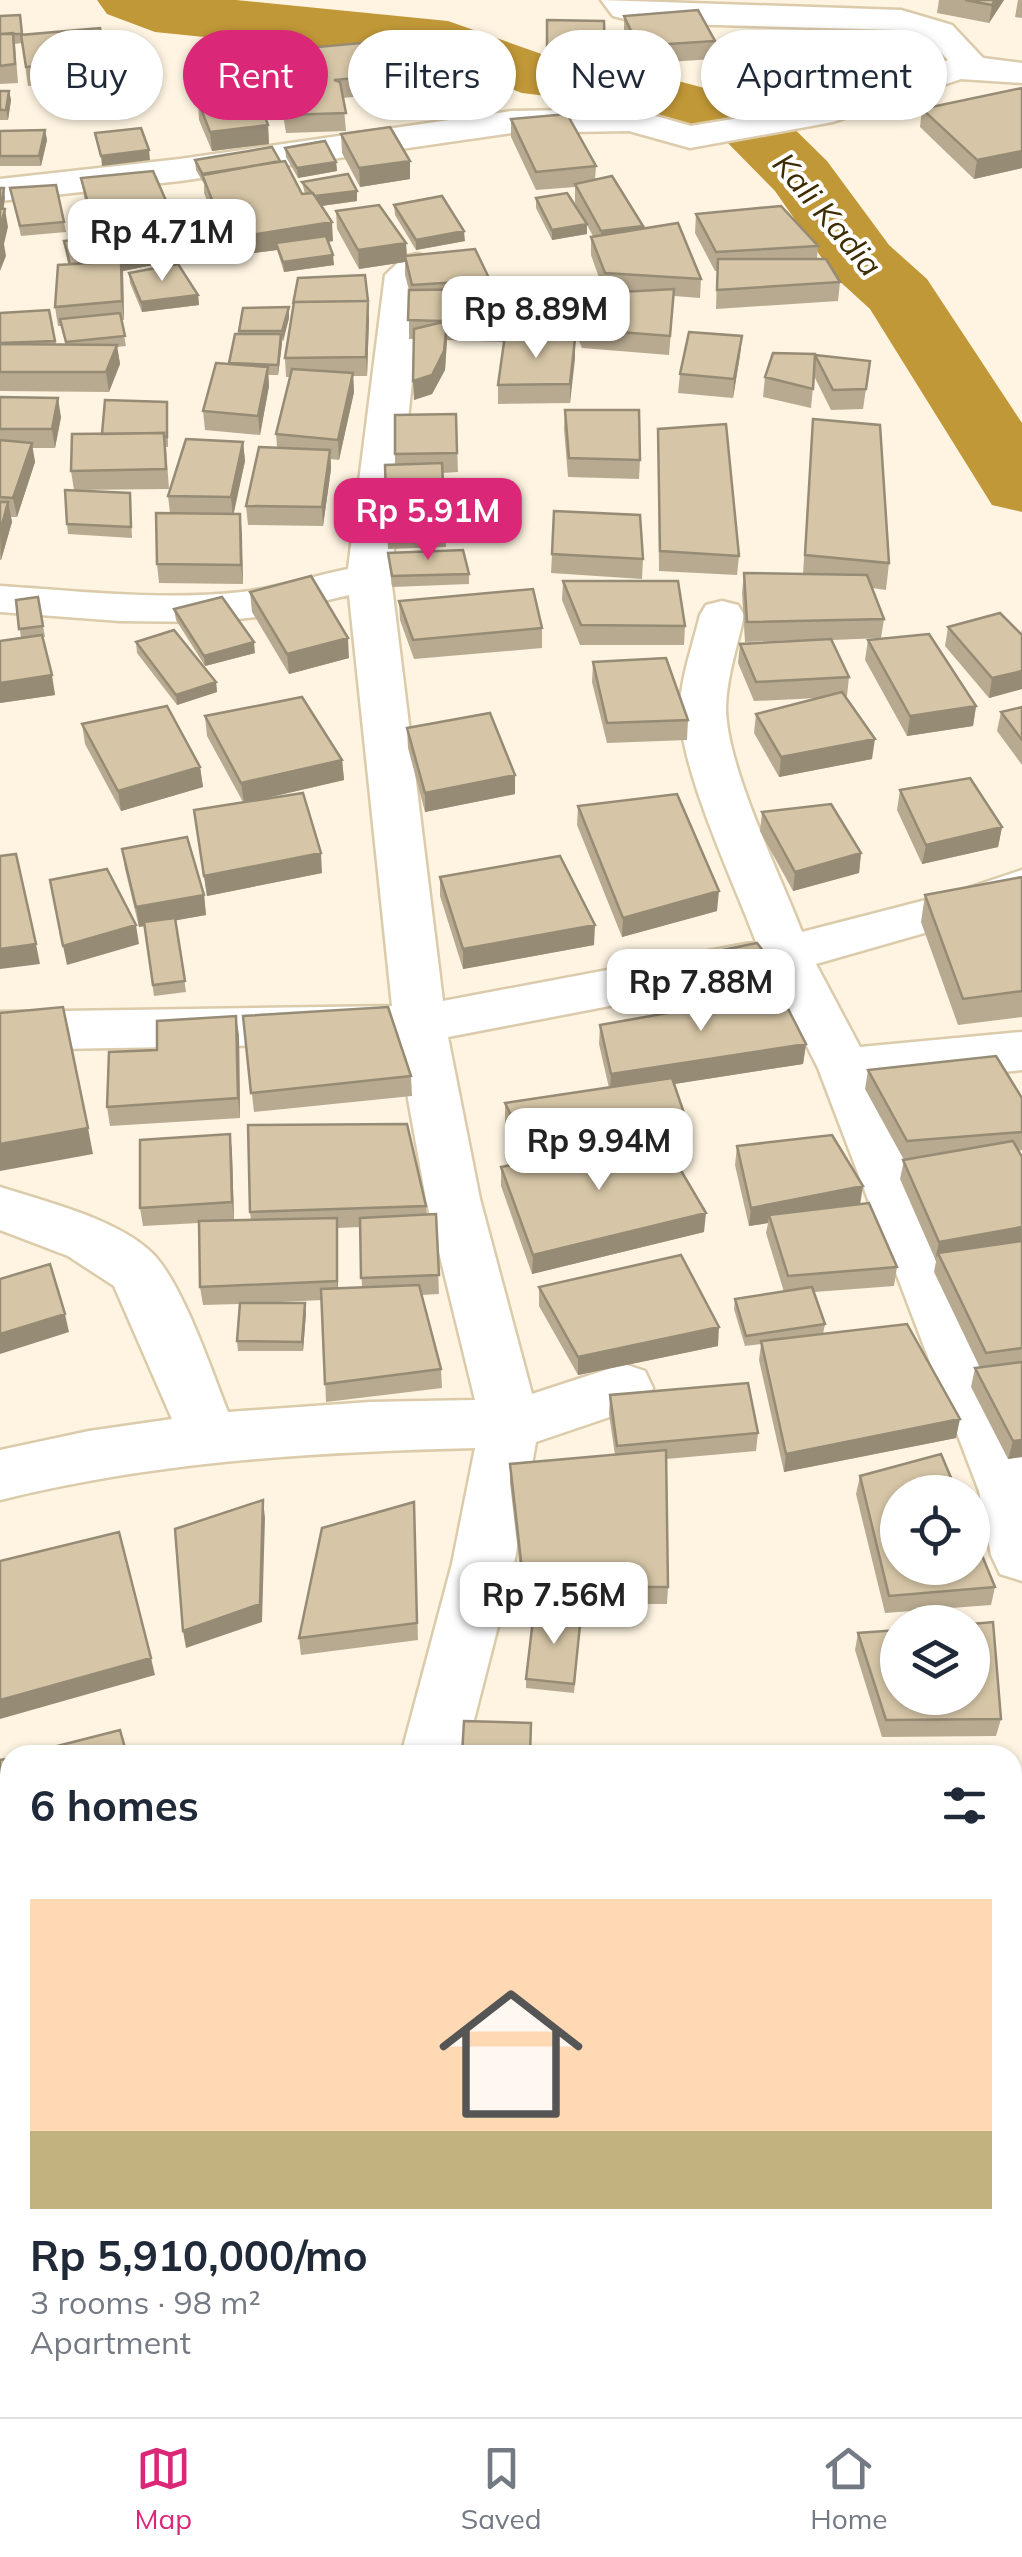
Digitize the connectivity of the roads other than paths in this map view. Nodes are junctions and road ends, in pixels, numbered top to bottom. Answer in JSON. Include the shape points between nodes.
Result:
{"nodes":[{"id":1,"x":618,"y":0,"type":"edge"},
{"id":2,"x":880,"y":10,"type":"edge"},
{"id":3,"x":973,"y":66,"type":"junction"},
{"id":4,"x":1022,"y":73,"type":"edge"},
{"id":5,"x":0,"y":190,"type":"edge"},
{"id":6,"x":418,"y":265,"type":"edge"},
{"id":7,"x":368,"y":578,"type":"junction"},
{"id":8,"x":0,"y":599,"type":"edge"},
{"id":9,"x":722,"y":616,"type":"dead end"},
{"id":10,"x":1022,"y":888,"type":"edge"},
{"id":11,"x":786,"y":954,"type":"junction"},
{"id":12,"x":420,"y":1024,"type":"junction"},
{"id":13,"x":0,"y":1032,"type":"edge"},
{"id":14,"x":1022,"y":1051,"type":"edge"},
{"id":15,"x":844,"y":1068,"type":"junction"},
{"id":16,"x":0,"y":1208,"type":"edge"},
{"id":17,"x":624,"y":1388,"type":"dead end"},
{"id":18,"x":510,"y":1422,"type":"junction"},
{"id":19,"x":210,"y":1441,"type":"junction"},
{"id":20,"x":0,"y":1475,"type":"edge"},
{"id":21,"x":1015,"y":1490,"type":"edge"},
{"id":22,"x":1022,"y":1555,"type":"edge"},
{"id":23,"x":436,"y":1745,"type":"edge"}],
"edges":[{"from":1,"to":2,"type":"street","via":[[642,13]]},
{"from":2,"to":3,"type":"street","via":[[940,32]]},
{"from":3,"to":4,"type":"street"},
{"from":3,"to":5,"type":"street","via":[[876,100],[690,137],[631,120],[512,122]]},
{"from":6,"to":7,"type":"street","via":[[404,275]]},
{"from":7,"to":8,"type":"street","via":[[238,606],[163,610]]},
{"from":7,"to":12,"type":"street"},
{"from":9,"to":11,"type":"street","via":[[708,673],[705,732]]},
{"from":10,"to":11,"type":"street"},
{"from":11,"to":12,"type":"street"},
{"from":11,"to":15,"type":"street"},
{"from":12,"to":13,"type":"street"},
{"from":12,"to":18,"type":"street","via":[[453,1199]]},
{"from":14,"to":15,"type":"street"},
{"from":15,"to":21,"type":"street"},
{"from":16,"to":19,"type":"street","via":[[49,1225],[137,1272]]},
{"from":17,"to":18,"type":"street"},
{"from":18,"to":19,"type":"street"},
{"from":18,"to":23,"type":"street","via":[[483,1564]]},
{"from":19,"to":20,"type":"street","via":[[53,1460]]},
{"from":21,"to":22,"type":"street"}]}
